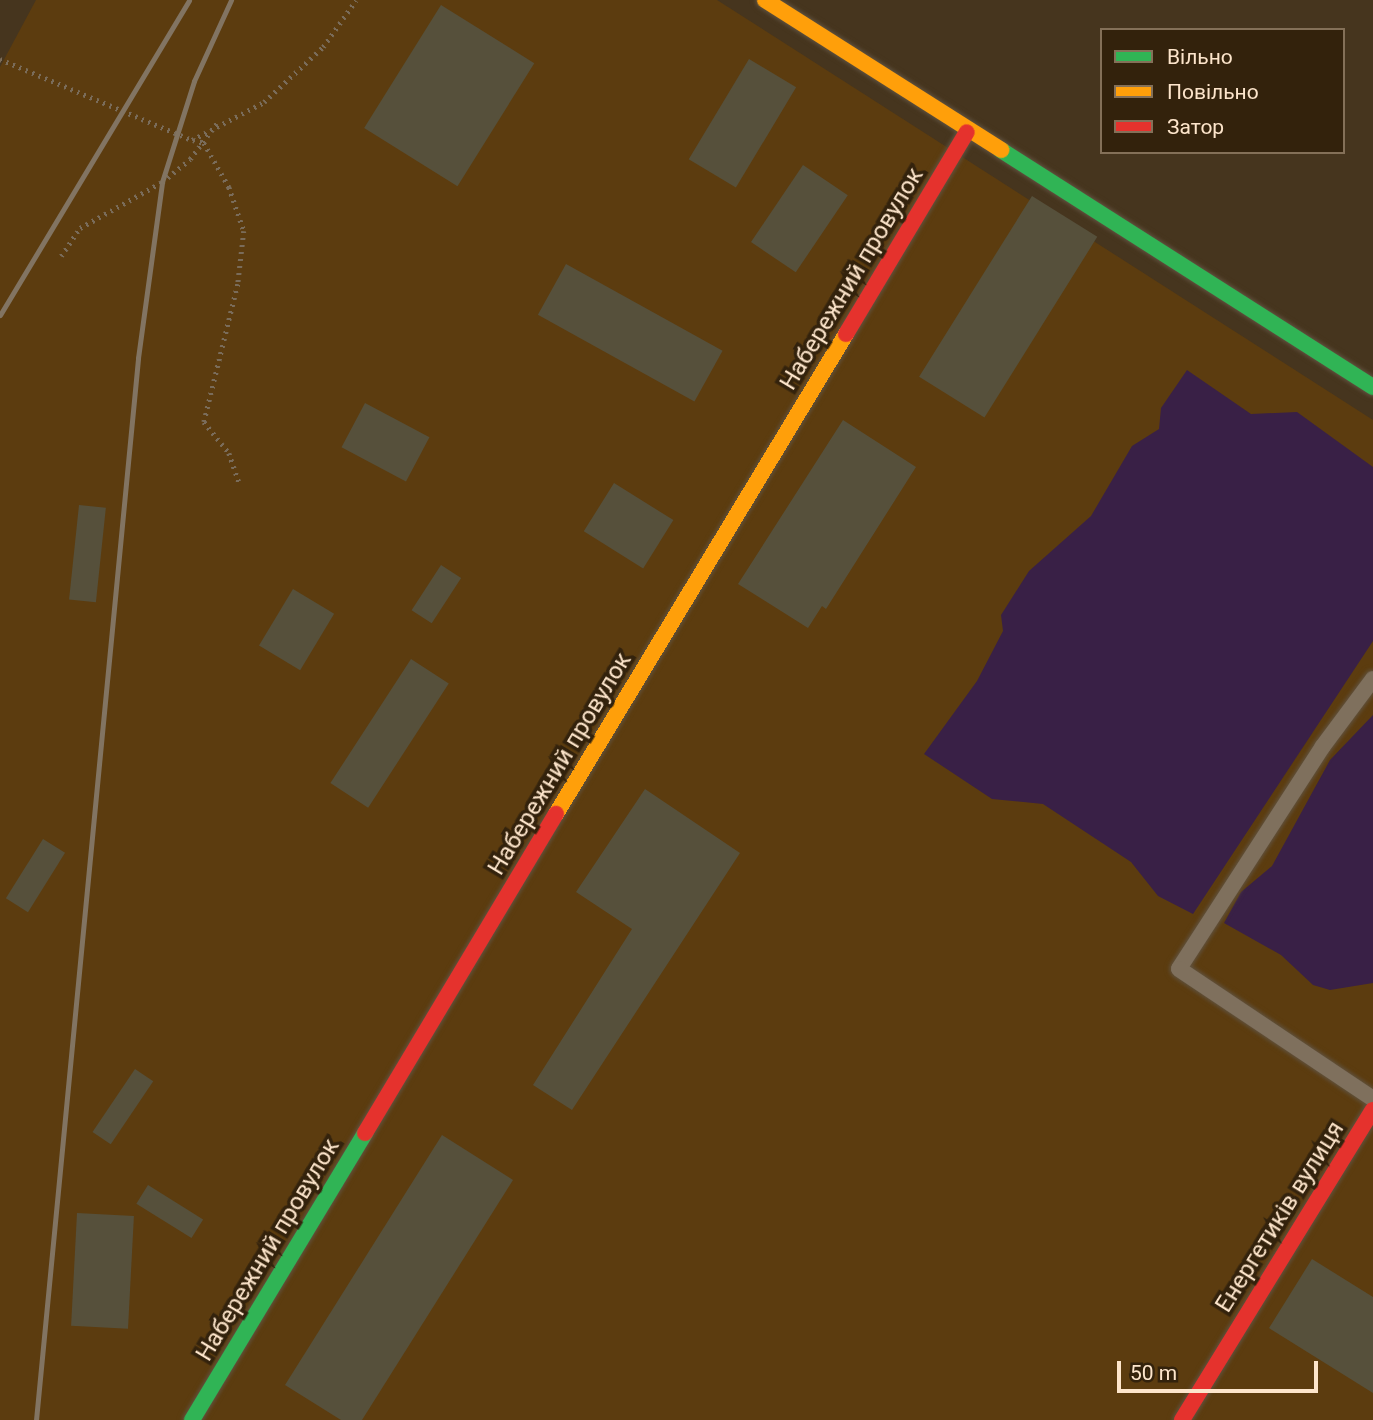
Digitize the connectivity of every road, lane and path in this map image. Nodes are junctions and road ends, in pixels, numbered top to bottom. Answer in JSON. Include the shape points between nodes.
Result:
{"nodes":[{"id":1,"x":356,"y":0,"type":"edge"},
{"id":2,"x":765,"y":0,"type":"edge"},
{"id":3,"x":0,"y":60,"type":"edge"},
{"id":4,"x":219,"y":121,"type":"junction"},
{"id":5,"x":967,"y":132,"type":"junction"},
{"id":6,"x":192,"y":139,"type":"junction"},
{"id":7,"x":204,"y":143,"type":"junction"},
{"id":8,"x":61,"y":256,"type":"dead end"},
{"id":9,"x":1373,"y":387,"type":"edge"},
{"id":10,"x":240,"y":485,"type":"dead end"},
{"id":11,"x":1373,"y":678,"type":"edge"},
{"id":12,"x":1373,"y":1099,"type":"edge"},
{"id":13,"x":1373,"y":1110,"type":"edge"},
{"id":14,"x":192,"y":1420,"type":"edge"},
{"id":15,"x":1182,"y":1420,"type":"edge"}],
"edges":[{"from":1,"to":4,"type":"path","via":[[323,47],[264,102]]},
{"from":2,"to":5,"type":"street"},
{"from":3,"to":6,"type":"path"},
{"from":4,"to":6,"type":"path"},
{"from":4,"to":7,"type":"path"},
{"from":5,"to":9,"type":"street"},
{"from":5,"to":14,"type":"street","name":"Набережний провулок"},
{"from":6,"to":7,"type":"path"},
{"from":7,"to":8,"type":"path","via":[[162,182],[80,228]]},
{"from":7,"to":10,"type":"path","via":[[229,187],[244,232],[238,284],[204,422],[229,453]]},
{"from":11,"to":12,"type":"lane","via":[[1323,746],[1179,969]]},
{"from":13,"to":15,"type":"street","name":"Енергетиків вулиця"}]}
